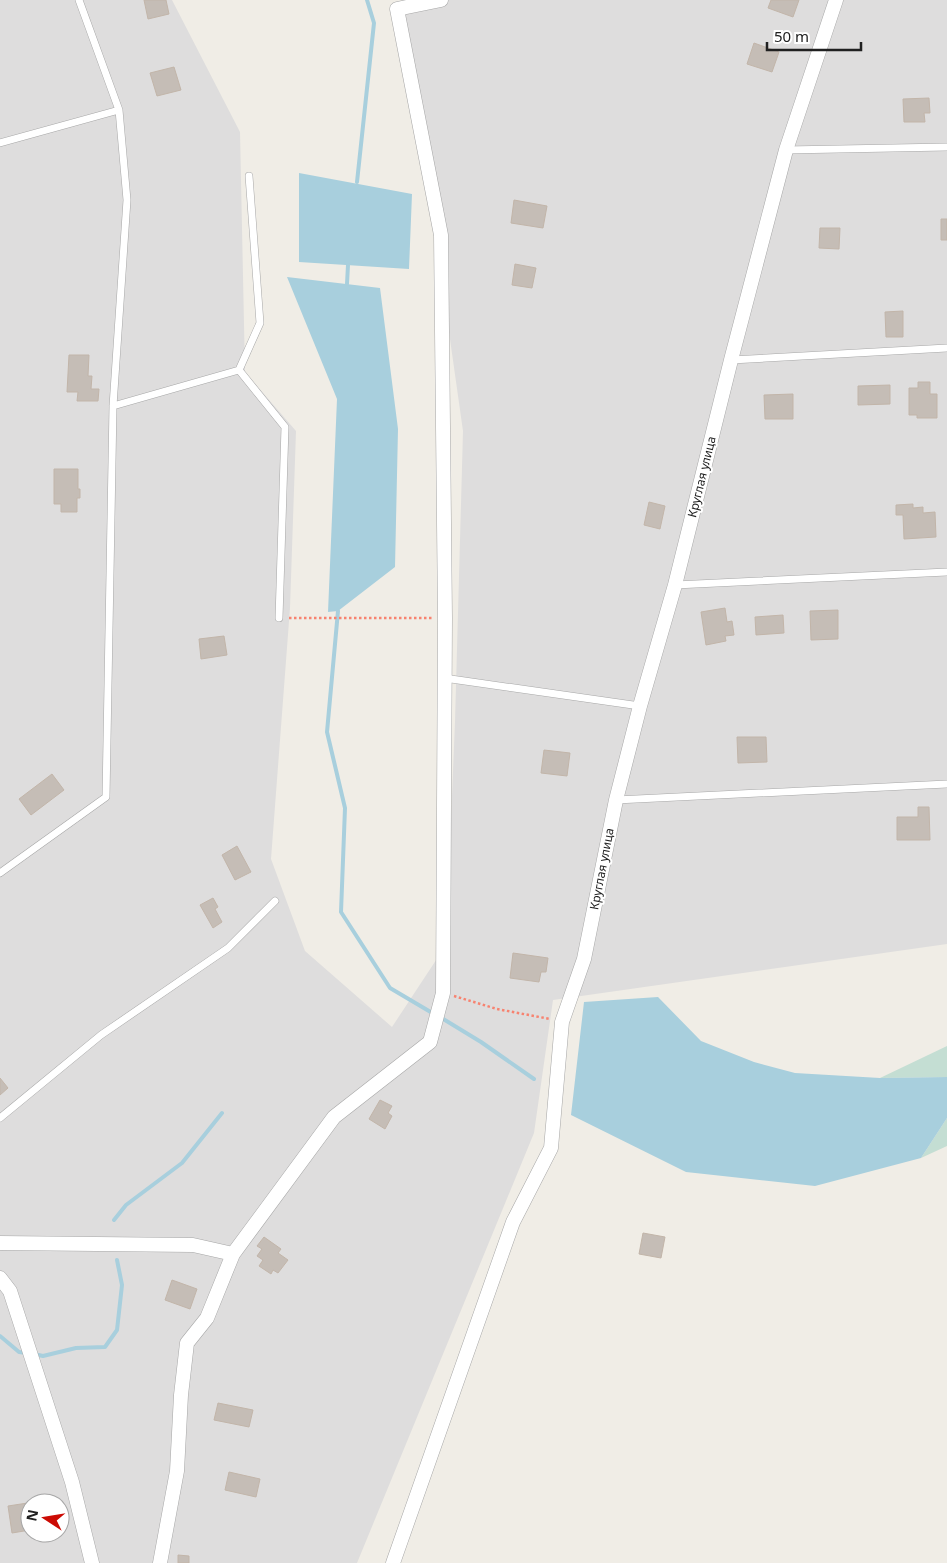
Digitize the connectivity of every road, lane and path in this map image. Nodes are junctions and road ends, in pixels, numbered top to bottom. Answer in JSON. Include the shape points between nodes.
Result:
{"nodes":[{"id":1,"x":79,"y":0,"type":"edge"},
{"id":2,"x":441,"y":0,"type":"edge"},
{"id":3,"x":836,"y":0,"type":"edge"},
{"id":4,"x":396,"y":4,"type":"edge"},
{"id":5,"x":119,"y":110,"type":"junction"},
{"id":6,"x":0,"y":143,"type":"edge"},
{"id":7,"x":947,"y":146,"type":"edge"},
{"id":8,"x":786,"y":150,"type":"junction"},
{"id":9,"x":249,"y":176,"type":"dead end"},
{"id":10,"x":947,"y":348,"type":"edge"},
{"id":11,"x":731,"y":360,"type":"junction"},
{"id":12,"x":239,"y":370,"type":"junction"},
{"id":13,"x":114,"y":406,"type":"junction"},
{"id":14,"x":947,"y":572,"type":"edge"},
{"id":15,"x":675,"y":585,"type":"junction"},
{"id":16,"x":279,"y":618,"type":"joint"},
{"id":17,"x":445,"y":618,"type":"junction"},
{"id":18,"x":444,"y":678,"type":"junction"},
{"id":19,"x":640,"y":706,"type":"junction"},
{"id":20,"x":947,"y":784,"type":"edge"},
{"id":21,"x":616,"y":800,"type":"junction"},
{"id":22,"x":0,"y":873,"type":"edge"},
{"id":23,"x":275,"y":901,"type":"dead end"},
{"id":24,"x":444,"y":993,"type":"junction"},
{"id":25,"x":562,"y":1022,"type":"junction"},
{"id":26,"x":0,"y":1118,"type":"edge"},
{"id":27,"x":0,"y":1243,"type":"edge"},
{"id":28,"x":233,"y":1254,"type":"junction"},
{"id":29,"x":0,"y":1278,"type":"edge"},
{"id":30,"x":92,"y":1563,"type":"edge"},
{"id":31,"x":160,"y":1563,"type":"edge"},
{"id":32,"x":393,"y":1563,"type":"edge"}],
"edges":[{"from":1,"to":5,"type":"lane"},
{"from":2,"to":4,"type":"street"},
{"from":3,"to":8,"type":"street","name":"Круглая улица"},
{"from":4,"to":17,"type":"street","via":[[441,235]]},
{"from":5,"to":6,"type":"lane"},
{"from":5,"to":13,"type":"lane","via":[[127,200]]},
{"from":7,"to":8,"type":"lane"},
{"from":8,"to":11,"type":"street","name":"Круглая улица"},
{"from":9,"to":12,"type":"lane","via":[[260,323]]},
{"from":10,"to":11,"type":"lane"},
{"from":11,"to":15,"type":"street","name":"Круглая улица"},
{"from":12,"to":13,"type":"lane"},
{"from":12,"to":16,"type":"lane","via":[[285,427]]},
{"from":13,"to":22,"type":"lane","via":[[106,797]]},
{"from":14,"to":15,"type":"lane"},
{"from":15,"to":19,"type":"street","name":"Круглая улица"},
{"from":16,"to":17,"type":"path"},
{"from":17,"to":18,"type":"street"},
{"from":18,"to":19,"type":"lane"},
{"from":18,"to":24,"type":"street"},
{"from":19,"to":21,"type":"street","name":"Круглая улица"},
{"from":20,"to":21,"type":"lane"},
{"from":21,"to":25,"type":"street","name":"Круглая улица","via":[[584,959]]},
{"from":23,"to":26,"type":"lane","via":[[228,948],[102,1035]]},
{"from":24,"to":25,"type":"path","via":[[497,1009]]},
{"from":24,"to":28,"type":"street","via":[[430,1042],[334,1117]]},
{"from":25,"to":32,"type":"street","name":"Круглая улица","via":[[551,1148],[513,1222]]},
{"from":27,"to":28,"type":"street","via":[[192,1245]]},
{"from":28,"to":31,"type":"street","via":[[207,1318],[187,1343],[177,1471]]},
{"from":29,"to":30,"type":"street","via":[[10,1291],[69,1473]]}]}
